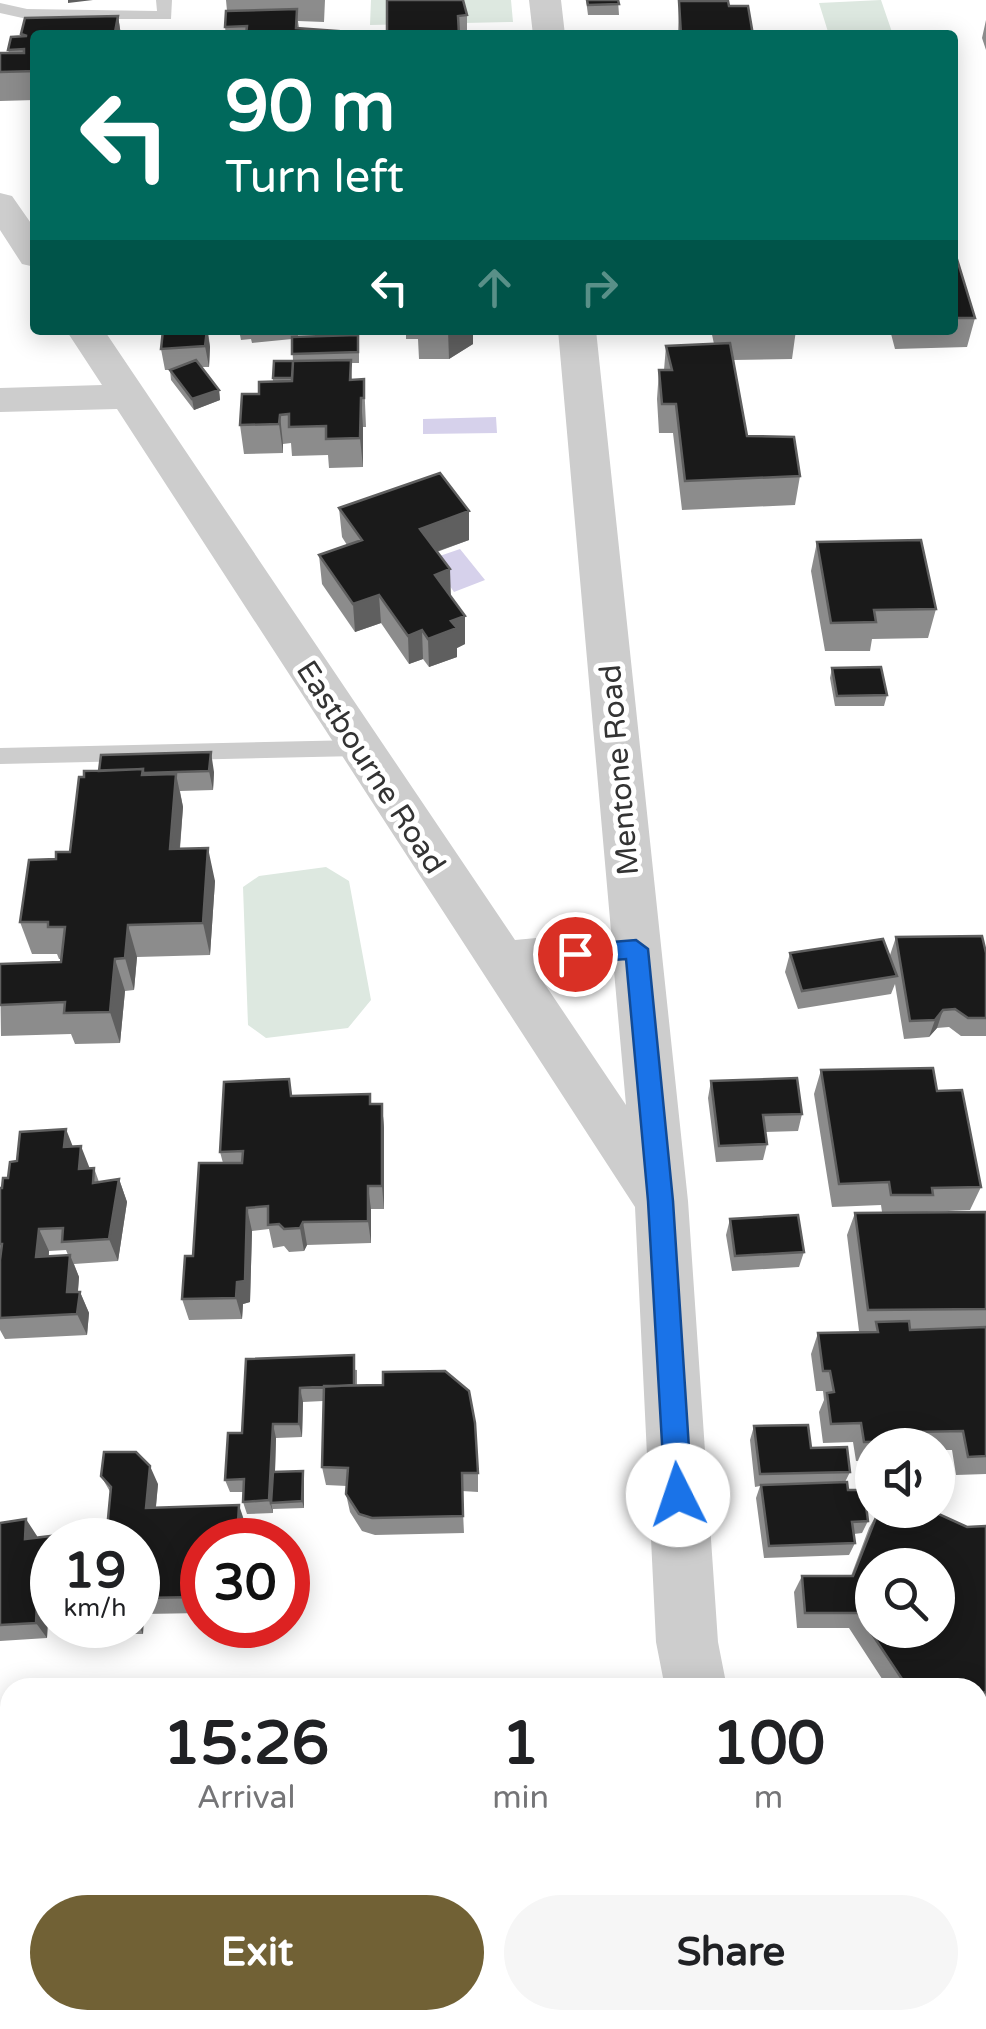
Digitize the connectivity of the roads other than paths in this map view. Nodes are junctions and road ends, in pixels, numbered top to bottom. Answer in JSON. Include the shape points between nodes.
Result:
{"nodes":[{"id":1,"x":164,"y":0,"type":"edge"},
{"id":2,"x":545,"y":0,"type":"edge"},
{"id":3,"x":0,"y":8,"type":"edge"},
{"id":4,"x":548,"y":30,"type":"edge"},
{"id":5,"x":0,"y":203,"type":"edge"},
{"id":6,"x":30,"y":248,"type":"edge"},
{"id":7,"x":88,"y":335,"type":"edge"},
{"id":8,"x":577,"y":335,"type":"edge"},
{"id":9,"x":129,"y":396,"type":"junction"},
{"id":10,"x":0,"y":400,"type":"edge"},
{"id":11,"x":358,"y":748,"type":"junction"},
{"id":12,"x":0,"y":756,"type":"edge"},
{"id":13,"x":636,"y":949,"type":"junction"},
{"id":14,"x":500,"y":961,"type":"junction"},
{"id":15,"x":660,"y":1201,"type":"junction"},
{"id":16,"x":694,"y":1678,"type":"edge"}],
"edges":[{"from":1,"to":3,"type":"lane","via":[[164,16]]},
{"from":2,"to":4,"type":"street"},
{"from":5,"to":6,"type":"street"},
{"from":7,"to":9,"type":"street","name":"Eastbourne Road"},
{"from":8,"to":13,"type":"street","name":"Mentone Road"},
{"from":9,"to":10,"type":"street"},
{"from":9,"to":11,"type":"street","name":"Eastbourne Road"},
{"from":11,"to":12,"type":"lane"},
{"from":11,"to":14,"type":"street","name":"Eastbourne Road"},
{"from":13,"to":14,"type":"street"},
{"from":13,"to":15,"type":"street","name":"Mentone Road"},
{"from":14,"to":15,"type":"street","name":"Eastbourne Road"},
{"from":15,"to":16,"type":"street","name":"Mentone Road"}]}
